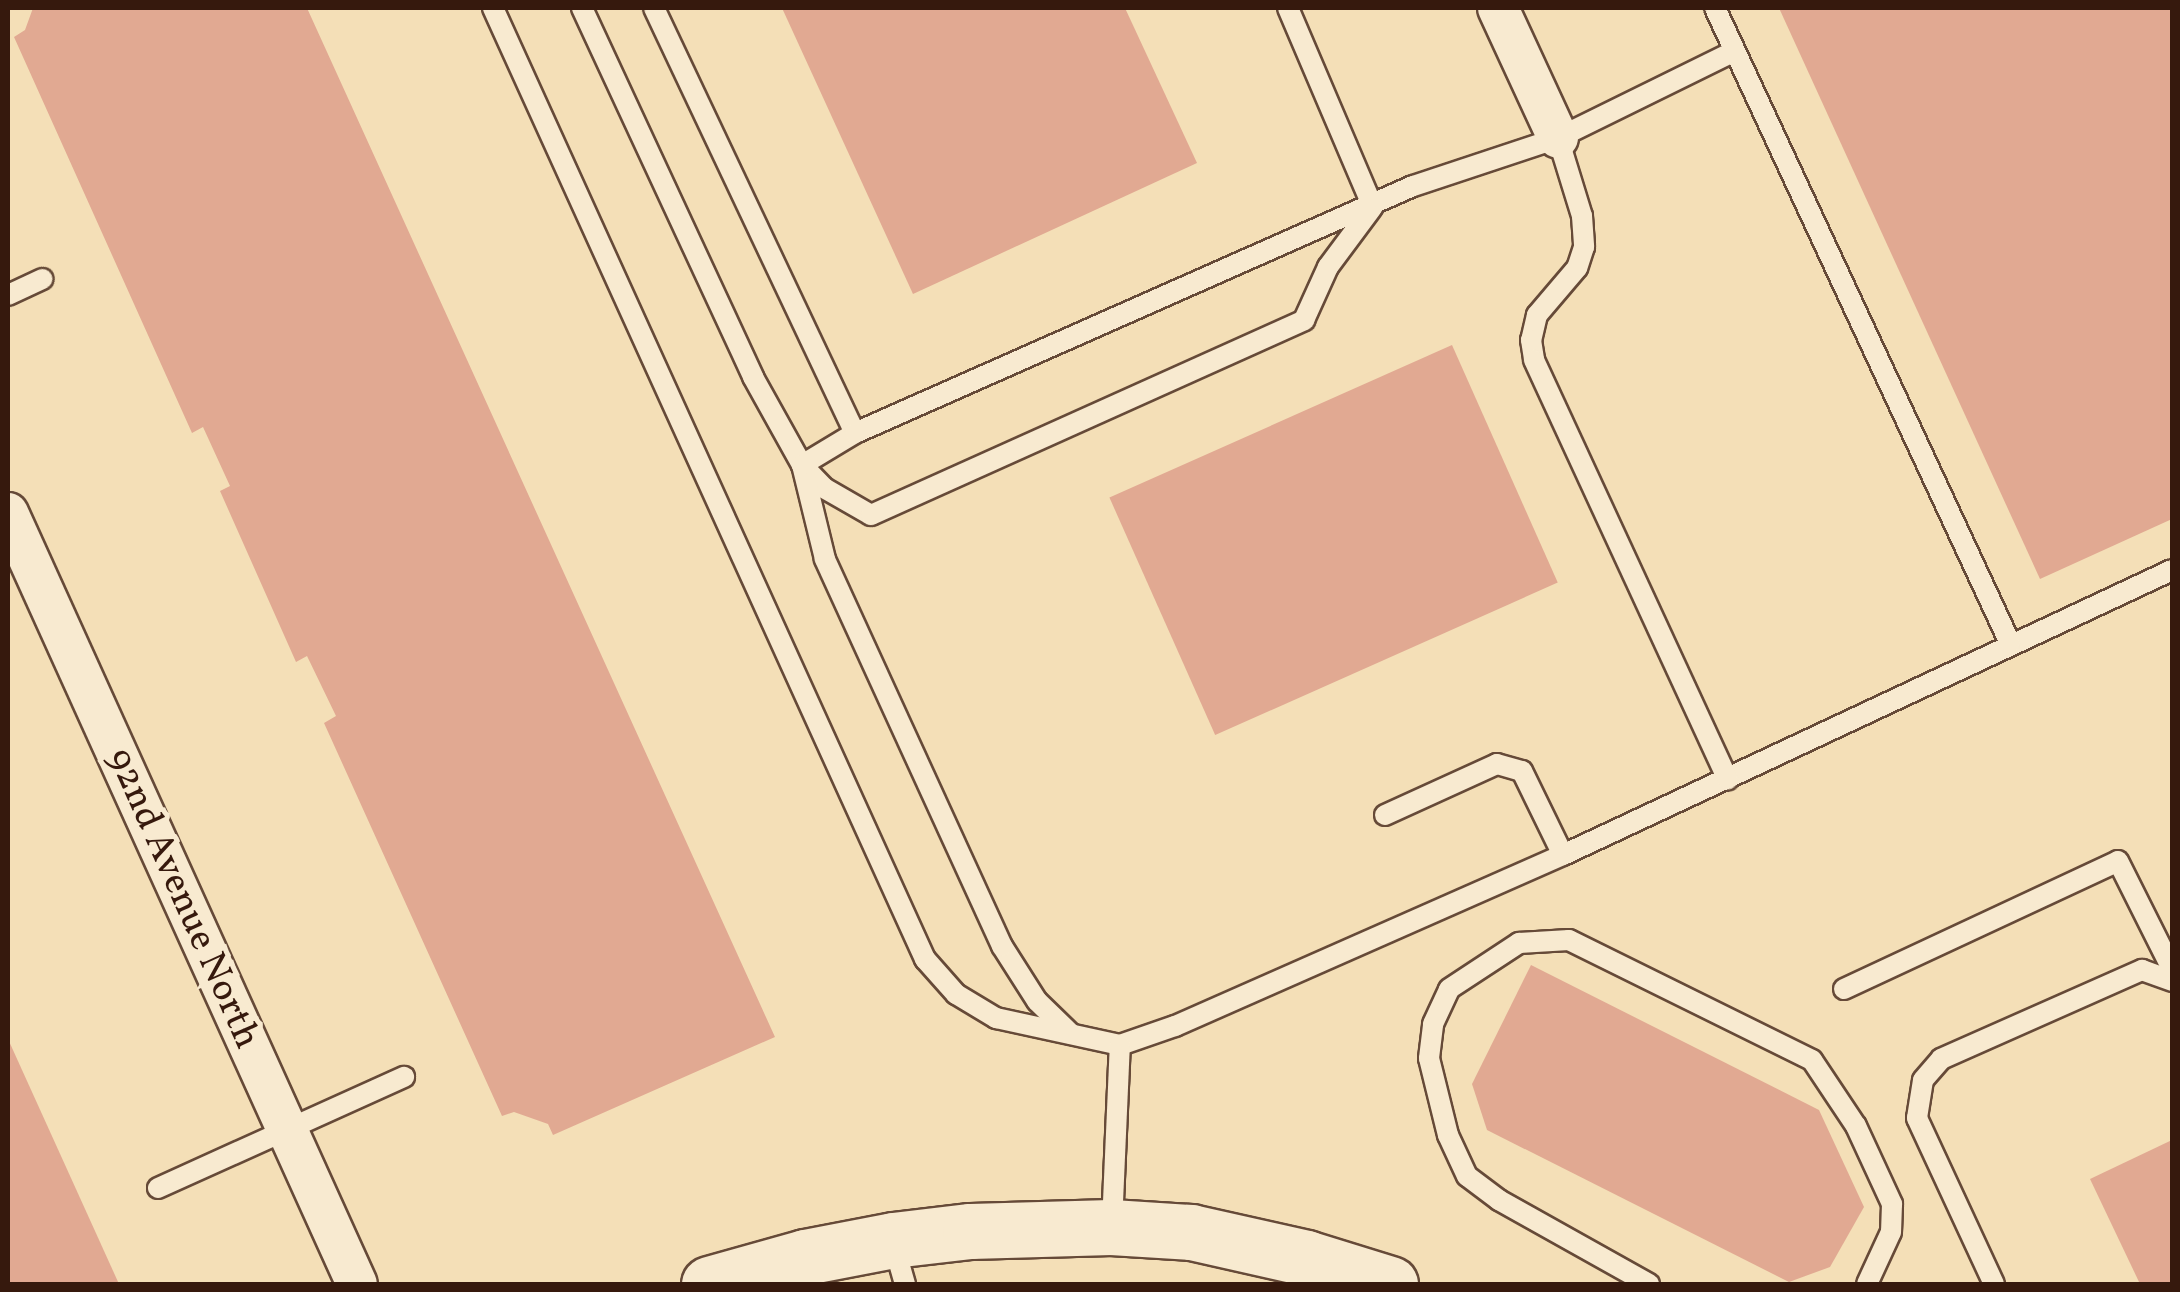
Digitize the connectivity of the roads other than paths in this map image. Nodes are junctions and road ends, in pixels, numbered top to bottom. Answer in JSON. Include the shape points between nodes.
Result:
{"nodes":[{"id":1,"x":493,"y":8,"type":"edge"},
{"id":2,"x":582,"y":8,"type":"edge"},
{"id":3,"x":654,"y":8,"type":"edge"},
{"id":4,"x":1288,"y":8,"type":"edge"},
{"id":5,"x":1498,"y":8,"type":"edge"},
{"id":6,"x":1715,"y":8,"type":"edge"},
{"id":7,"x":1735,"y":51,"type":"junction"},
{"id":8,"x":1558,"y":138,"type":"junction"},
{"id":9,"x":1372,"y":207,"type":"junction"},
{"id":10,"x":43,"y":279,"type":"dead end"},
{"id":11,"x":8,"y":296,"type":"edge"},
{"id":12,"x":855,"y":433,"type":"junction"},
{"id":13,"x":802,"y":465,"type":"junction"},
{"id":14,"x":8,"y":513,"type":"edge"},
{"id":15,"x":2172,"y":570,"type":"edge"},
{"id":16,"x":2010,"y":643,"type":"junction"},
{"id":17,"x":1728,"y":779,"type":"junction"},
{"id":18,"x":1386,"y":815,"type":"dead end"},
{"id":19,"x":1563,"y":855,"type":"junction"},
{"id":20,"x":2172,"y":969,"type":"edge"},
{"id":21,"x":2172,"y":980,"type":"edge"},
{"id":22,"x":1844,"y":989,"type":"dead end"},
{"id":23,"x":1072,"y":1034,"type":"junction"},
{"id":24,"x":1120,"y":1045,"type":"junction"},
{"id":25,"x":404,"y":1077,"type":"dead end"},
{"id":26,"x":288,"y":1130,"type":"junction"},
{"id":27,"x":158,"y":1188,"type":"dead end"},
{"id":28,"x":1112,"y":1227,"type":"junction"},
{"id":29,"x":899,"y":1262,"type":"edge"},
{"id":30,"x":358,"y":1284,"type":"edge"},
{"id":31,"x":709,"y":1284,"type":"edge"},
{"id":32,"x":1390,"y":1284,"type":"edge"},
{"id":33,"x":1649,"y":1284,"type":"edge"},
{"id":34,"x":1867,"y":1284,"type":"edge"},
{"id":35,"x":1994,"y":1284,"type":"edge"}],
"edges":[{"from":1,"to":23,"type":"lane","via":[[925,959],[956,994],[996,1018]]},
{"from":2,"to":13,"type":"lane","via":[[752,377]]},
{"from":3,"to":12,"type":"lane"},
{"from":4,"to":9,"type":"lane"},
{"from":5,"to":8,"type":"street"},
{"from":6,"to":7,"type":"lane"},
{"from":7,"to":8,"type":"lane"},
{"from":7,"to":16,"type":"lane"},
{"from":8,"to":9,"type":"lane","via":[[1429,180]]},
{"from":8,"to":17,"type":"lane","via":[[1582,216],[1584,247],[1577,268],[1537,315],[1534,360]]},
{"from":9,"to":12,"type":"lane"},
{"from":9,"to":13,"type":"lane","via":[[1328,267],[1304,320],[1125,402],[871,515],[824,488]]},
{"from":10,"to":11,"type":"lane"},
{"from":12,"to":13,"type":"lane"},
{"from":13,"to":23,"type":"lane","via":[[825,559],[1002,946],[1037,1000]]},
{"from":14,"to":26,"type":"street","name":"92nd Avenue North"},
{"from":15,"to":16,"type":"lane"},
{"from":16,"to":17,"type":"lane"},
{"from":17,"to":19,"type":"lane"},
{"from":18,"to":19,"type":"lane","via":[[1498,764],[1522,771]]},
{"from":19,"to":24,"type":"lane"},
{"from":20,"to":22,"type":"lane","via":[[2118,861]]},
{"from":21,"to":35,"type":"lane","via":[[2142,970],[1941,1058],[1922,1080],[1917,1118]]},
{"from":23,"to":24,"type":"lane"},
{"from":24,"to":28,"type":"lane"},
{"from":25,"to":26,"type":"lane"},
{"from":26,"to":27,"type":"lane"},
{"from":26,"to":30,"type":"street","name":"92nd Avenue North"},
{"from":28,"to":29,"type":"street","via":[[970,1231]]},
{"from":28,"to":32,"type":"street","via":[[1191,1232]]},
{"from":29,"to":31,"type":"street","via":[[805,1257]]},
{"from":33,"to":34,"type":"lane","via":[[1499,1200],[1467,1176],[1448,1134],[1429,1058],[1433,1024],[1448,988],[1520,944],[1569,940],[1812,1060],[1856,1126],[1892,1204],[1891,1232]]}]}
